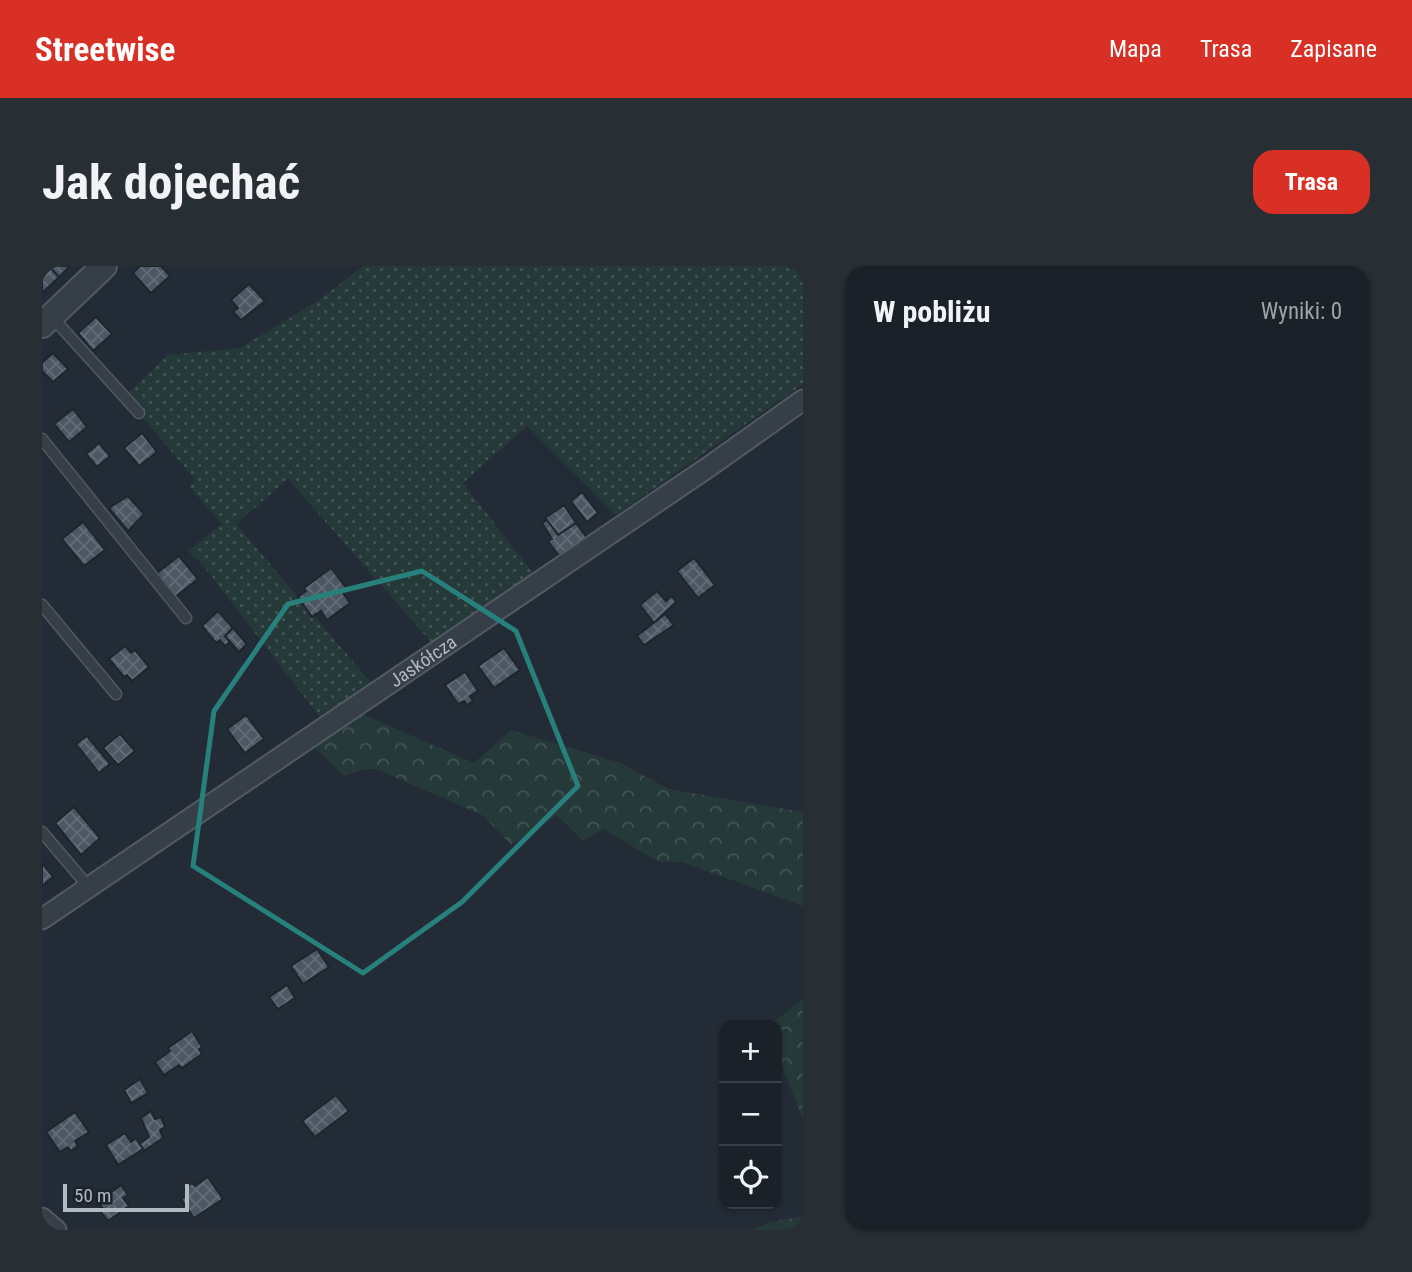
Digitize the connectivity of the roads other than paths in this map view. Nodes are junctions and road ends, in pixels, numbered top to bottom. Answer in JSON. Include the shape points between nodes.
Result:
{"nodes":[{"id":1,"x":104,"y":266,"type":"edge"},
{"id":2,"x":47,"y":321,"type":"edge"},
{"id":3,"x":803,"y":400,"type":"edge"},
{"id":4,"x":139,"y":412,"type":"dead end"},
{"id":5,"x":42,"y":439,"type":"edge"},
{"id":6,"x":42,"y":604,"type":"edge"},
{"id":7,"x":186,"y":618,"type":"dead end"},
{"id":8,"x":116,"y":694,"type":"dead end"},
{"id":9,"x":42,"y":832,"type":"edge"},
{"id":10,"x":88,"y":886,"type":"junction"},
{"id":11,"x":42,"y":919,"type":"edge"},
{"id":12,"x":42,"y":1218,"type":"edge"},
{"id":13,"x":56,"y":1230,"type":"edge"}],
"edges":[{"from":1,"to":2,"type":"street"},
{"from":2,"to":4,"type":"lane"},
{"from":3,"to":10,"type":"street","name":"Jaskółcza"},
{"from":5,"to":7,"type":"lane"},
{"from":6,"to":8,"type":"lane"},
{"from":9,"to":10,"type":"lane"},
{"from":10,"to":11,"type":"street","name":"Jaskółcza"},
{"from":12,"to":13,"type":"street"}]}
